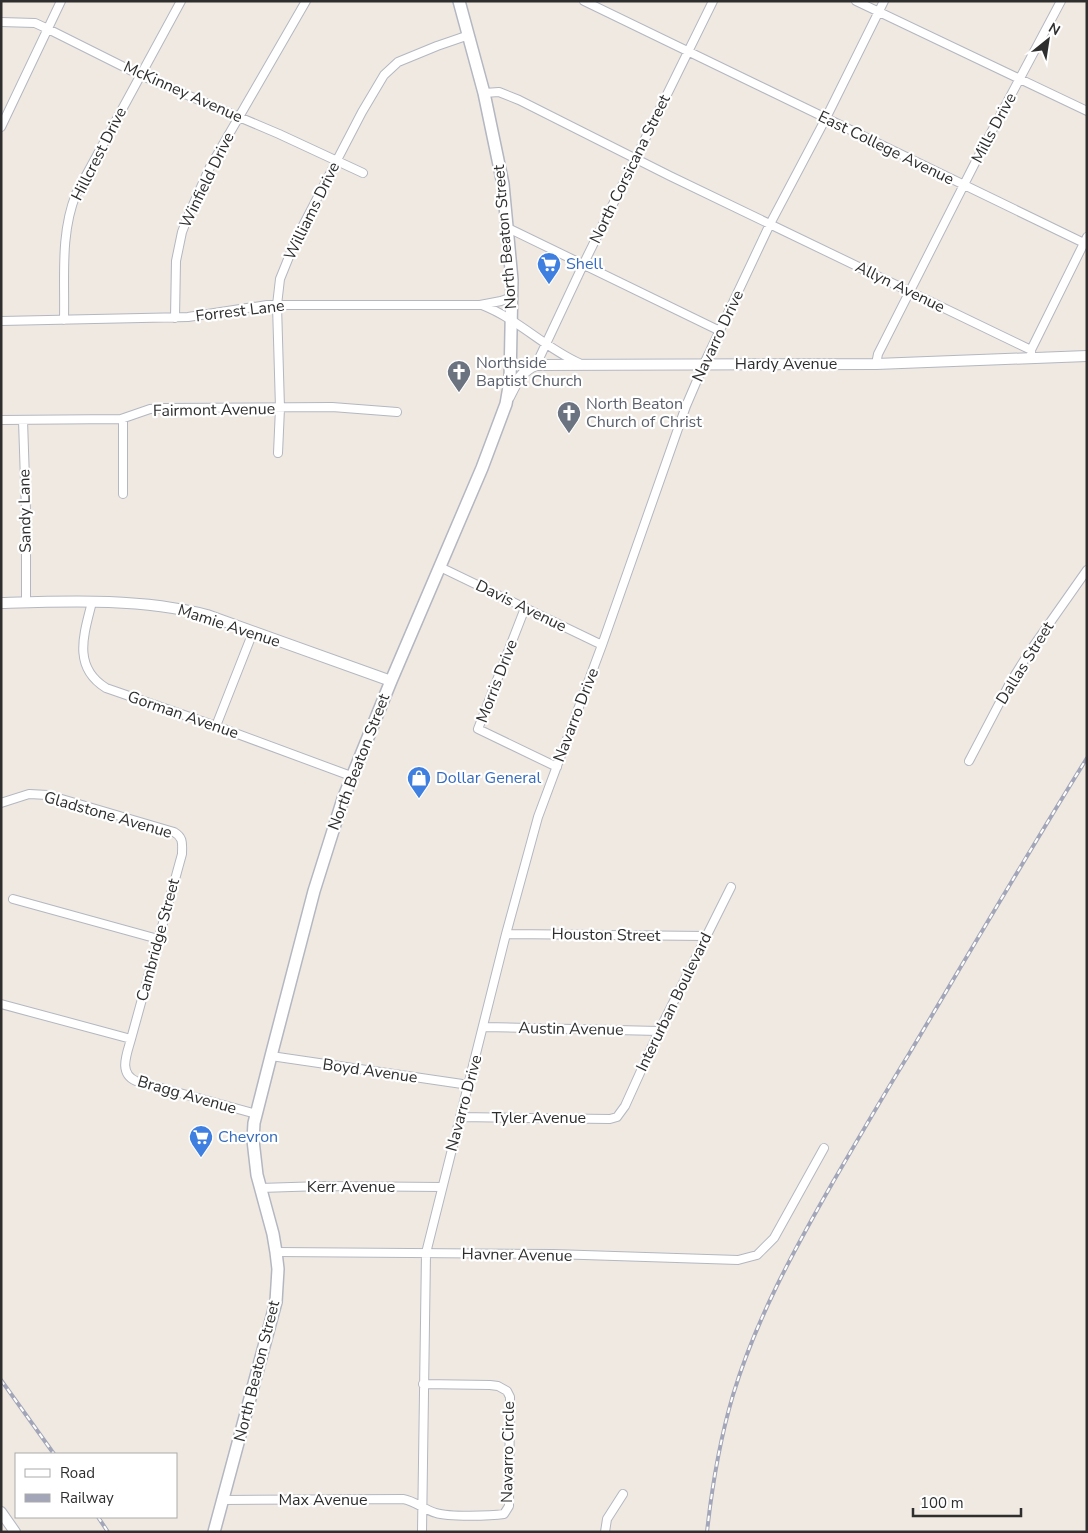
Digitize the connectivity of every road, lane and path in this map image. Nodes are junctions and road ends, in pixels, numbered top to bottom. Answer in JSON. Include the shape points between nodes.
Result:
{"nodes":[{"id":1,"x":61,"y":1,"type":"edge"},
{"id":2,"x":181,"y":1,"type":"edge"},
{"id":3,"x":306,"y":1,"type":"edge"},
{"id":4,"x":459,"y":1,"type":"edge"},
{"id":5,"x":584,"y":1,"type":"edge"},
{"id":6,"x":713,"y":1,"type":"edge"},
{"id":7,"x":856,"y":1,"type":"edge"},
{"id":8,"x":884,"y":1,"type":"edge"},
{"id":9,"x":1061,"y":1,"type":"edge"},
{"id":10,"x":879,"y":12,"type":"junction"},
{"id":11,"x":1,"y":22,"type":"edge"},
{"id":12,"x":48,"y":29,"type":"junction"},
{"id":13,"x":469,"y":35,"type":"junction"},
{"id":14,"x":688,"y":52,"type":"junction"},
{"id":15,"x":140,"y":75,"type":"junction"},
{"id":16,"x":1020,"y":80,"type":"junction"},
{"id":17,"x":484,"y":93,"type":"junction"},
{"id":18,"x":1087,"y":111,"type":"edge"},
{"id":19,"x":239,"y":116,"type":"junction"},
{"id":20,"x":826,"y":118,"type":"junction"},
{"id":21,"x":1,"y":127,"type":"edge"},
{"id":22,"x":636,"y":158,"type":"junction"},
{"id":23,"x":337,"y":160,"type":"junction"},
{"id":24,"x":363,"y":173,"type":"dead end"},
{"id":25,"x":964,"y":186,"type":"junction"},
{"id":26,"x":770,"y":224,"type":"junction"},
{"id":27,"x":508,"y":228,"type":"junction"},
{"id":28,"x":1085,"y":240,"type":"edge"},
{"id":29,"x":583,"y":265,"type":"junction"},
{"id":30,"x":910,"y":292,"type":"junction"},
{"id":31,"x":512,"y":297,"type":"junction"},
{"id":32,"x":480,"y":304,"type":"junction"},
{"id":33,"x":277,"y":305,"type":"junction"},
{"id":34,"x":175,"y":318,"type":"junction"},
{"id":35,"x":64,"y":320,"type":"junction"},
{"id":36,"x":1,"y":321,"type":"edge"},
{"id":37,"x":512,"y":321,"type":"junction"},
{"id":38,"x":720,"y":331,"type":"junction"},
{"id":39,"x":546,"y":343,"type":"junction"},
{"id":40,"x":1031,"y":354,"type":"junction"},
{"id":41,"x":1087,"y":356,"type":"edge"},
{"id":42,"x":704,"y":364,"type":"junction"},
{"id":43,"x":876,"y":364,"type":"junction"},
{"id":44,"x":536,"y":365,"type":"junction"},
{"id":45,"x":584,"y":365,"type":"junction"},
{"id":46,"x":506,"y":404,"type":"junction"},
{"id":47,"x":280,"y":408,"type":"junction"},
{"id":48,"x":397,"y":412,"type":"dead end"},
{"id":49,"x":123,"y":419,"type":"junction"},
{"id":50,"x":1,"y":420,"type":"edge"},
{"id":51,"x":23,"y":420,"type":"junction"},
{"id":52,"x":278,"y":453,"type":"dead end"},
{"id":53,"x":123,"y":494,"type":"dead end"},
{"id":54,"x":440,"y":567,"type":"junction"},
{"id":55,"x":1087,"y":570,"type":"edge"},
{"id":56,"x":26,"y":602,"type":"junction"},
{"id":57,"x":92,"y":602,"type":"junction"},
{"id":58,"x":1,"y":603,"type":"edge"},
{"id":59,"x":525,"y":608,"type":"junction"},
{"id":60,"x":253,"y":632,"type":"junction"},
{"id":61,"x":602,"y":645,"type":"junction"},
{"id":62,"x":391,"y":681,"type":"junction"},
{"id":63,"x":216,"y":726,"type":"junction"},
{"id":64,"x":970,"y":761,"type":"dead end"},
{"id":65,"x":557,"y":767,"type":"junction"},
{"id":66,"x":351,"y":776,"type":"junction"},
{"id":67,"x":1,"y":803,"type":"edge"},
{"id":68,"x":182,"y":842,"type":"joint"},
{"id":69,"x":731,"y":887,"type":"dead end"},
{"id":70,"x":13,"y":900,"type":"dead end"},
{"id":71,"x":506,"y":934,"type":"junction"},
{"id":72,"x":706,"y":936,"type":"junction"},
{"id":73,"x":158,"y":939,"type":"junction"},
{"id":74,"x":1,"y":1004,"type":"edge"},
{"id":75,"x":484,"y":1027,"type":"junction"},
{"id":76,"x":659,"y":1031,"type":"junction"},
{"id":77,"x":131,"y":1039,"type":"junction"},
{"id":78,"x":271,"y":1056,"type":"junction"},
{"id":79,"x":469,"y":1085,"type":"junction"},
{"id":80,"x":256,"y":1114,"type":"junction"},
{"id":81,"x":617,"y":1117,"type":"joint"},
{"id":82,"x":460,"y":1118,"type":"junction"},
{"id":83,"x":824,"y":1148,"type":"dead end"},
{"id":84,"x":442,"y":1187,"type":"junction"},
{"id":85,"x":260,"y":1188,"type":"junction"},
{"id":86,"x":276,"y":1252,"type":"junction"},
{"id":87,"x":426,"y":1253,"type":"junction"},
{"id":88,"x":423,"y":1384,"type":"junction"},
{"id":89,"x":623,"y":1494,"type":"dead end"},
{"id":90,"x":223,"y":1500,"type":"junction"},
{"id":91,"x":422,"y":1507,"type":"junction"},
{"id":92,"x":1,"y":1512,"type":"edge"},
{"id":93,"x":15,"y":1532,"type":"edge"},
{"id":94,"x":214,"y":1532,"type":"edge"},
{"id":95,"x":422,"y":1532,"type":"edge"},
{"id":96,"x":605,"y":1532,"type":"edge"}],
"edges":[{"from":1,"to":12,"type":"street"},
{"from":2,"to":15,"type":"street","name":"Hillcrest Drive"},
{"from":3,"to":19,"type":"street","name":"Winfield Drive"},
{"from":4,"to":13,"type":"main road","name":"North Beaton Street"},
{"from":5,"to":14,"type":"street","name":"East College Avenue"},
{"from":6,"to":14,"type":"street","name":"North Corsicana Street"},
{"from":7,"to":10,"type":"street"},
{"from":8,"to":10,"type":"street","name":"Navarro Drive"},
{"from":9,"to":16,"type":"street","name":"Mills Drive"},
{"from":10,"to":16,"type":"street"},
{"from":10,"to":20,"type":"street","name":"Navarro Drive"},
{"from":11,"to":12,"type":"street","name":"McKinney Avenue","via":[[35,23]]},
{"from":12,"to":15,"type":"street","name":"McKinney Avenue"},
{"from":12,"to":21,"type":"street"},
{"from":13,"to":17,"type":"main road","name":"North Beaton Street"},
{"from":13,"to":23,"type":"street","name":"Williams Drive","via":[[406,58],[390,68]]},
{"from":14,"to":20,"type":"street","name":"East College Avenue"},
{"from":14,"to":22,"type":"street","name":"North Corsicana Street"},
{"from":15,"to":19,"type":"street","name":"McKinney Avenue"},
{"from":15,"to":35,"type":"street","name":"Hillcrest Drive","via":[[71,207],[65,235]]},
{"from":16,"to":18,"type":"street"},
{"from":16,"to":25,"type":"street","name":"Mills Drive"},
{"from":17,"to":22,"type":"street","name":"Allyn Avenue","via":[[499,92],[519,100]]},
{"from":17,"to":27,"type":"main road","name":"North Beaton Street","via":[[503,184]]},
{"from":19,"to":23,"type":"street","name":"McKinney Avenue"},
{"from":19,"to":34,"type":"street","name":"Winfield Drive","via":[[210,167],[182,232],[176,261]]},
{"from":20,"to":25,"type":"street","name":"East College Avenue"},
{"from":20,"to":26,"type":"street","name":"Navarro Drive"},
{"from":22,"to":26,"type":"street","name":"Allyn Avenue"},
{"from":22,"to":29,"type":"street","name":"North Corsicana Street"},
{"from":23,"to":24,"type":"street","name":"McKinney Avenue"},
{"from":23,"to":33,"type":"street","name":"Williams Drive","via":[[288,257],[280,279]]},
{"from":25,"to":28,"type":"street","name":"East College Avenue"},
{"from":25,"to":30,"type":"street","name":"Mills Drive"},
{"from":26,"to":30,"type":"street","name":"Allyn Avenue"},
{"from":26,"to":38,"type":"street","name":"Navarro Drive"},
{"from":27,"to":29,"type":"street"},
{"from":27,"to":31,"type":"main road","name":"North Beaton Street"},
{"from":28,"to":40,"type":"street"},
{"from":29,"to":38,"type":"street"},
{"from":29,"to":39,"type":"street","name":"North Corsicana Street"},
{"from":30,"to":40,"type":"street","name":"Allyn Avenue"},
{"from":30,"to":43,"type":"street","name":"Mills Drive"},
{"from":31,"to":32,"type":"street","name":"Forrest Lane"},
{"from":31,"to":37,"type":"main road","name":"North Beaton Street"},
{"from":32,"to":33,"type":"street","name":"Forrest Lane"},
{"from":32,"to":37,"type":"street","name":"Forrest Lane"},
{"from":33,"to":34,"type":"street","name":"Forrest Lane"},
{"from":33,"to":47,"type":"street","name":"Williams Drive"},
{"from":34,"to":35,"type":"street","name":"Forrest Lane"},
{"from":35,"to":36,"type":"street","name":"Forrest Lane"},
{"from":37,"to":39,"type":"street","name":"Forrest Lane"},
{"from":37,"to":46,"type":"main road","name":"North Beaton Street"},
{"from":38,"to":42,"type":"street","name":"Navarro Drive"},
{"from":39,"to":44,"type":"street","name":"North Corsicana Street"},
{"from":39,"to":45,"type":"street","name":"Forrest Lane"},
{"from":40,"to":41,"type":"street","name":"Hardy Avenue"},
{"from":40,"to":43,"type":"street","name":"Hardy Avenue"},
{"from":42,"to":43,"type":"street","name":"Hardy Avenue"},
{"from":42,"to":45,"type":"street","name":"Hardy Avenue"},
{"from":42,"to":61,"type":"street","name":"Navarro Drive","via":[[686,406]]},
{"from":44,"to":45,"type":"street","name":"Hardy Avenue"},
{"from":44,"to":46,"type":"street","via":[[521,374]]},
{"from":46,"to":54,"type":"main road","name":"North Beaton Street"},
{"from":47,"to":48,"type":"street","name":"Fairmont Avenue","via":[[332,407]]},
{"from":47,"to":49,"type":"street","name":"Fairmont Avenue","via":[[163,408]]},
{"from":47,"to":52,"type":"street","name":"Williams Drive"},
{"from":49,"to":51,"type":"street","name":"Fairmont Avenue"},
{"from":49,"to":53,"type":"street"},
{"from":50,"to":51,"type":"street","name":"Fairmont Avenue"},
{"from":51,"to":56,"type":"street","name":"Sandy Lane"},
{"from":54,"to":59,"type":"street","name":"Davis Avenue"},
{"from":54,"to":62,"type":"main road","name":"North Beaton Street"},
{"from":55,"to":64,"type":"street","name":"Dallas Street","via":[[1010,683]]},
{"from":56,"to":57,"type":"street","name":"Mamie Avenue"},
{"from":56,"to":58,"type":"street","name":"Mamie Avenue"},
{"from":57,"to":60,"type":"street","name":"Mamie Avenue","via":[[186,610]]},
{"from":57,"to":63,"type":"street","name":"Gorman Avenue","via":[[82,643],[85,662],[95,681],[106,688]]},
{"from":59,"to":61,"type":"street","name":"Davis Avenue"},
{"from":59,"to":65,"type":"street","name":"Morris Drive","via":[[478,729]]},
{"from":60,"to":62,"type":"street","name":"Mamie Avenue"},
{"from":60,"to":63,"type":"street"},
{"from":61,"to":65,"type":"street","name":"Navarro Drive"},
{"from":62,"to":66,"type":"main road","name":"North Beaton Street"},
{"from":63,"to":66,"type":"street","name":"Gorman Avenue"},
{"from":65,"to":71,"type":"street","name":"Navarro Drive","via":[[538,817]]},
{"from":66,"to":78,"type":"main road","name":"North Beaton Street","via":[[314,891]]},
{"from":67,"to":68,"type":"street","name":"Gladstone Avenue","via":[[29,794],[48,795],[174,832]]},
{"from":68,"to":73,"type":"street","name":"Cambridge Street","via":[[182,854]]},
{"from":69,"to":72,"type":"street","name":"Interurban Boulevard"},
{"from":70,"to":73,"type":"street"},
{"from":71,"to":72,"type":"street","name":"Houston Street"},
{"from":71,"to":75,"type":"street","name":"Navarro Drive"},
{"from":72,"to":76,"type":"street","name":"Interurban Boulevard"},
{"from":73,"to":77,"type":"street","name":"Cambridge Street"},
{"from":74,"to":77,"type":"street"},
{"from":75,"to":76,"type":"street","name":"Austin Avenue"},
{"from":75,"to":79,"type":"street","name":"Navarro Drive"},
{"from":76,"to":81,"type":"street","name":"Interurban Boulevard"},
{"from":77,"to":80,"type":"street","name":"Bragg Avenue","via":[[125,1065],[130,1078]]},
{"from":78,"to":79,"type":"street","name":"Boyd Avenue"},
{"from":78,"to":80,"type":"main road","name":"North Beaton Street"},
{"from":79,"to":82,"type":"street","name":"Navarro Drive"},
{"from":80,"to":85,"type":"main road","name":"North Beaton Street","via":[[253,1140]]},
{"from":81,"to":82,"type":"street","name":"Tyler Avenue"},
{"from":82,"to":84,"type":"street","name":"Navarro Drive"},
{"from":83,"to":87,"type":"street","name":"Havner Avenue","via":[[774,1238],[757,1255],[738,1260]]},
{"from":84,"to":85,"type":"street","name":"Kerr Avenue"},
{"from":84,"to":87,"type":"street","name":"Navarro Drive"},
{"from":85,"to":86,"type":"main road","name":"North Beaton Street"},
{"from":86,"to":87,"type":"street","name":"Havner Avenue"},
{"from":86,"to":90,"type":"main road","name":"North Beaton Street","via":[[276,1302]]},
{"from":87,"to":88,"type":"street","name":"Navarro Drive"},
{"from":88,"to":91,"type":"street","name":"Navarro Drive"},
{"from":88,"to":91,"type":"street","name":"Navarro Circle","via":[[490,1385],[507,1390],[510,1397],[510,1454],[509,1506],[504,1514],[440,1514]]},
{"from":89,"to":96,"type":"street","via":[[607,1519]]},
{"from":90,"to":91,"type":"street","name":"Max Avenue","via":[[403,1499]]},
{"from":90,"to":94,"type":"main road","name":"North Beaton Street"},
{"from":91,"to":95,"type":"street","name":"Navarro Drive"},
{"from":92,"to":93,"type":"street"}]}
